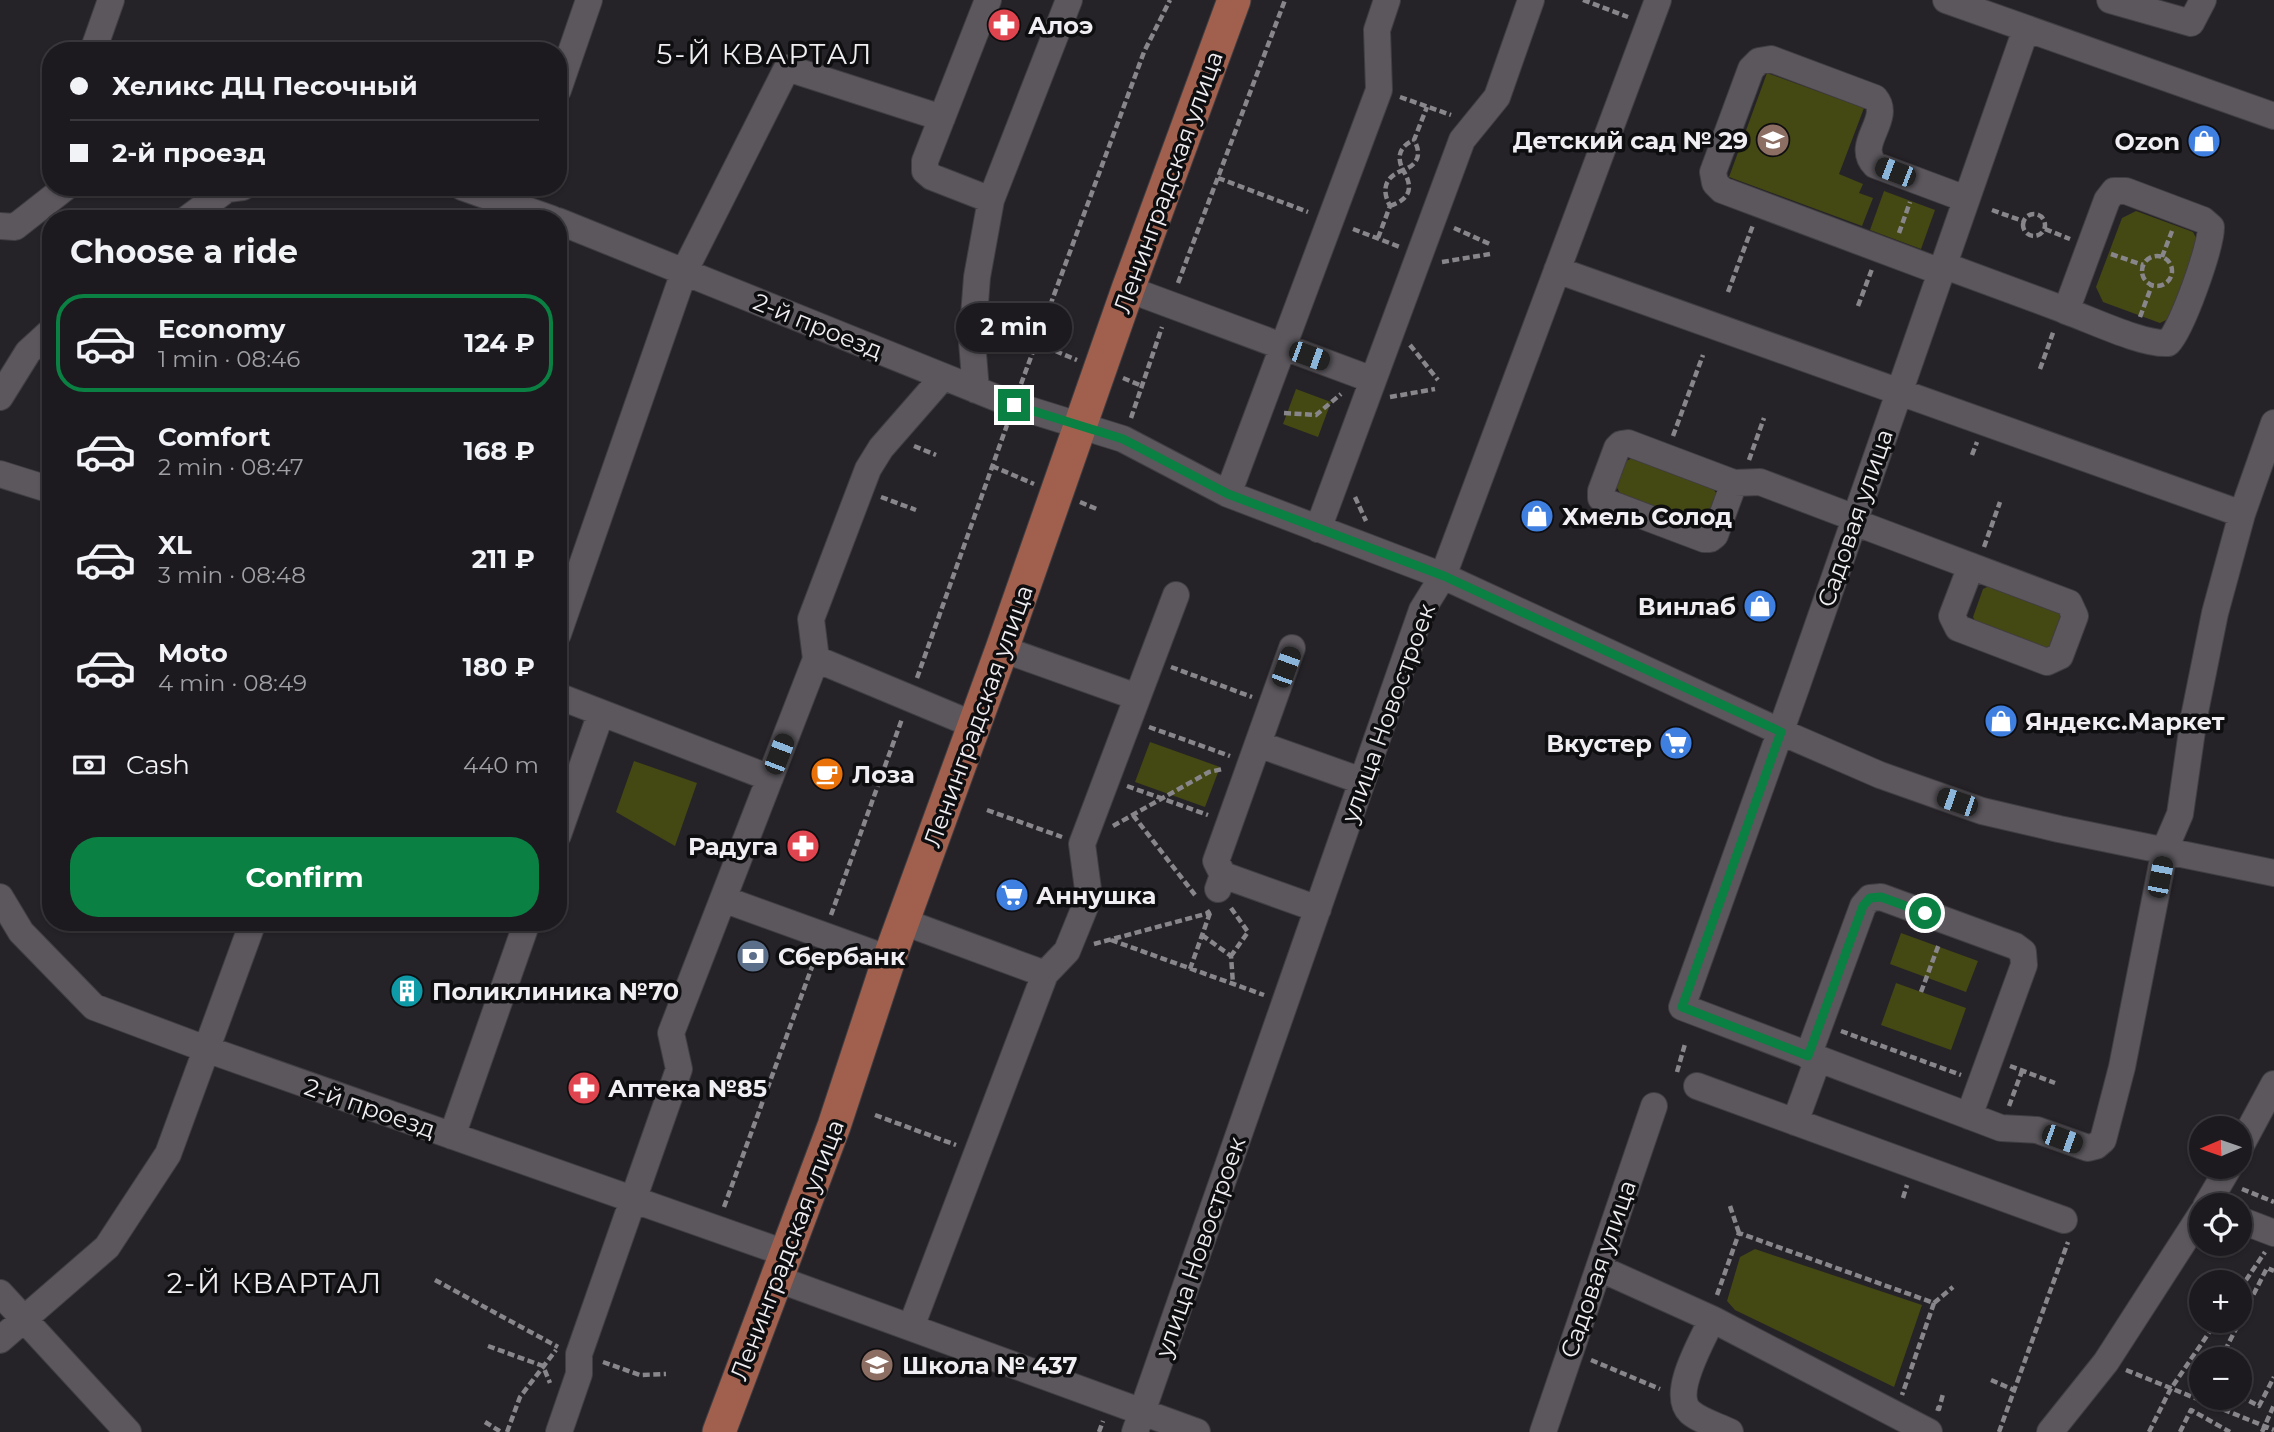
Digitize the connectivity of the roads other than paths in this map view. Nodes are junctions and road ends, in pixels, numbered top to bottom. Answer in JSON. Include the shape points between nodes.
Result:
{"nodes":[{"id":1,"x":111,"y":0,"type":"edge"},
{"id":2,"x":589,"y":0,"type":"edge"},
{"id":3,"x":988,"y":0,"type":"edge"},
{"id":4,"x":1069,"y":0,"type":"edge"},
{"id":5,"x":1234,"y":0,"type":"edge"},
{"id":6,"x":1387,"y":0,"type":"edge"},
{"id":7,"x":1531,"y":0,"type":"edge"},
{"id":8,"x":1658,"y":0,"type":"edge"},
{"id":9,"x":1946,"y":0,"type":"edge"},
{"id":10,"x":2110,"y":0,"type":"edge"},
{"id":11,"x":2203,"y":0,"type":"edge"},
{"id":12,"x":2026,"y":29,"type":"junction"},
{"id":13,"x":96,"y":42,"type":"edge"},
{"id":14,"x":567,"y":64,"type":"edge"},
{"id":15,"x":2274,"y":116,"type":"edge"},
{"id":16,"x":942,"y":118,"type":"junction"},
{"id":17,"x":54,"y":196,"type":"edge"},
{"id":18,"x":218,"y":196,"type":"edge"},
{"id":19,"x":492,"y":196,"type":"edge"},
{"id":20,"x":1966,"y":199,"type":"junction"},
{"id":21,"x":991,"y":200,"type":"junction"},
{"id":22,"x":519,"y":204,"type":"edge"},
{"id":23,"x":199,"y":210,"type":"edge"},
{"id":24,"x":567,"y":225,"type":"edge"},
{"id":25,"x":0,"y":226,"type":"edge"},
{"id":26,"x":1942,"y":268,"type":"junction"},
{"id":27,"x":1557,"y":270,"type":"junction"},
{"id":28,"x":684,"y":272,"type":"junction"},
{"id":29,"x":1128,"y":289,"type":"junction"},
{"id":30,"x":2064,"y":310,"type":"junction"},
{"id":31,"x":42,"y":339,"type":"edge"},
{"id":32,"x":1283,"y":347,"type":"junction"},
{"id":33,"x":943,"y":377,"type":"junction"},
{"id":34,"x":1367,"y":386,"type":"junction"},
{"id":35,"x":976,"y":390,"type":"junction"},
{"id":36,"x":1899,"y":391,"type":"junction"},
{"id":37,"x":0,"y":397,"type":"edge"},
{"id":38,"x":2274,"y":423,"type":"edge"},
{"id":39,"x":1081,"y":425,"type":"junction"},
{"id":40,"x":0,"y":474,"type":"edge"},
{"id":41,"x":1737,"y":483,"type":"junction"},
{"id":42,"x":42,"y":487,"type":"edge"},
{"id":43,"x":1228,"y":494,"type":"junction"},
{"id":44,"x":2242,"y":514,"type":"junction"},
{"id":45,"x":1854,"y":520,"type":"junction"},
{"id":46,"x":1318,"y":529,"type":"junction"},
{"id":47,"x":1974,"y":567,"type":"junction"},
{"id":48,"x":1444,"y":576,"type":"junction"},
{"id":49,"x":1175,"y":595,"type":"dead end"},
{"id":50,"x":567,"y":609,"type":"edge"},
{"id":51,"x":1292,"y":648,"type":"dead end"},
{"id":52,"x":1002,"y":649,"type":"junction"},
{"id":53,"x":816,"y":659,"type":"junction"},
{"id":54,"x":567,"y":700,"type":"edge"},
{"id":55,"x":1133,"y":708,"type":"junction"},
{"id":56,"x":601,"y":713,"type":"junction"},
{"id":57,"x":974,"y":725,"type":"junction"},
{"id":58,"x":1781,"y":732,"type":"junction"},
{"id":59,"x":1255,"y":754,"type":"junction"},
{"id":60,"x":770,"y":778,"type":"junction"},
{"id":61,"x":1362,"y":781,"type":"junction"},
{"id":62,"x":567,"y":809,"type":"edge"},
{"id":63,"x":2165,"y":849,"type":"junction"},
{"id":64,"x":2274,"y":873,"type":"edge"},
{"id":65,"x":0,"y":897,"type":"edge"},
{"id":66,"x":723,"y":899,"type":"junction"},
{"id":67,"x":1318,"y":909,"type":"junction"},
{"id":68,"x":904,"y":922,"type":"junction"},
{"id":69,"x":250,"y":931,"type":"edge"},
{"id":70,"x":524,"y":931,"type":"edge"},
{"id":71,"x":889,"y":960,"type":"junction"},
{"id":72,"x":1045,"y":974,"type":"junction"},
{"id":73,"x":206,"y":1049,"type":"junction"},
{"id":74,"x":1813,"y":1058,"type":"junction"},
{"id":75,"x":2274,"y":1084,"type":"edge"},
{"id":76,"x":1697,"y":1086,"type":"dead end"},
{"id":77,"x":1654,"y":1106,"type":"dead end"},
{"id":78,"x":1969,"y":1116,"type":"junction"},
{"id":79,"x":1795,"y":1122,"type":"junction"},
{"id":80,"x":2252,"y":1125,"type":"edge"},
{"id":81,"x":452,"y":1136,"type":"junction"},
{"id":82,"x":633,"y":1200,"type":"junction"},
{"id":83,"x":2060,"y":1228,"type":"road end"},
{"id":84,"x":2252,"y":1228,"type":"edge"},
{"id":85,"x":2189,"y":1233,"type":"edge"},
{"id":86,"x":2272,"y":1240,"type":"edge"},
{"id":87,"x":780,"y":1266,"type":"junction"},
{"id":88,"x":1599,"y":1268,"type":"junction"},
{"id":89,"x":0,"y":1293,"type":"edge"},
{"id":90,"x":1713,"y":1312,"type":"junction"},
{"id":91,"x":25,"y":1319,"type":"junction"},
{"id":92,"x":911,"y":1327,"type":"junction"},
{"id":93,"x":0,"y":1340,"type":"edge"},
{"id":94,"x":1896,"y":1416,"type":"edge"},
{"id":95,"x":1139,"y":1422,"type":"edge"},
{"id":96,"x":128,"y":1432,"type":"edge"},
{"id":97,"x":559,"y":1432,"type":"edge"},
{"id":98,"x":719,"y":1432,"type":"edge"},
{"id":99,"x":1196,"y":1432,"type":"edge"},
{"id":100,"x":1543,"y":1432,"type":"edge"},
{"id":101,"x":1730,"y":1432,"type":"edge"},
{"id":102,"x":1929,"y":1432,"type":"edge"},
{"id":103,"x":2050,"y":1432,"type":"edge"}],
"edges":[{"from":1,"to":13,"type":"street"},
{"from":2,"to":14,"type":"street"},
{"from":3,"to":16,"type":"street"},
{"from":4,"to":21,"type":"street"},
{"from":5,"to":29,"type":"main road","name":"Ленинградская улица"},
{"from":6,"to":32,"type":"street","via":[[1377,30],[1380,90]]},
{"from":7,"to":34,"type":"street","via":[[1497,97],[1462,140]]},
{"from":8,"to":27,"type":"street","name":"улица Новостроек"},
{"from":9,"to":12,"type":"street"},
{"from":10,"to":11,"type":"street","via":[[2191,23]]},
{"from":12,"to":15,"type":"street"},
{"from":12,"to":20,"type":"street","name":"Садовая улица"},
{"from":16,"to":21,"type":"street","via":[[925,170]]},
{"from":16,"to":28,"type":"street","via":[[787,68]]},
{"from":17,"to":25,"type":"street","via":[[15,227]]},
{"from":18,"to":23,"type":"street"},
{"from":19,"to":22,"type":"street"},
{"from":20,"to":26,"type":"street","name":"Садовая улица"},
{"from":20,"to":26,"type":"street","via":[[1875,165],[1868,158],[1881,111],[1875,98],[1771,59],[1759,61],[1751,69],[1713,172],[1715,183],[1760,205]]},
{"from":21,"to":35,"type":"street","via":[[977,277],[972,342]]},
{"from":24,"to":28,"type":"street","name":"2-й проезд"},
{"from":26,"to":30,"type":"street"},
{"from":26,"to":36,"type":"street","name":"Садовая улица"},
{"from":27,"to":36,"type":"street"},
{"from":27,"to":48,"type":"street","name":"улица Новостроек"},
{"from":28,"to":33,"type":"street","name":"2-й проезд"},
{"from":28,"to":50,"type":"street"},
{"from":29,"to":32,"type":"street"},
{"from":29,"to":39,"type":"main road","name":"Ленинградская улица"},
{"from":30,"to":30,"type":"street","via":[[2157,344],[2168,343],[2175,336],[2211,239],[2211,227],[2126,191],[2114,191]]},
{"from":31,"to":37,"type":"street","via":[[28,352]]},
{"from":32,"to":34,"type":"street"},
{"from":32,"to":43,"type":"street"},
{"from":33,"to":35,"type":"street","name":"2-й проезд"},
{"from":33,"to":53,"type":"street","via":[[868,469],[811,619]]},
{"from":34,"to":46,"type":"street"},
{"from":35,"to":39,"type":"street","name":"2-й проезд"},
{"from":36,"to":44,"type":"street"},
{"from":36,"to":45,"type":"street","name":"Садовая улица"},
{"from":38,"to":44,"type":"street"},
{"from":39,"to":43,"type":"street","name":"2-й проезд","via":[[1123,439]]},
{"from":39,"to":52,"type":"main road","name":"Ленинградская улица"},
{"from":40,"to":42,"type":"street"},
{"from":41,"to":41,"type":"street","via":[[1621,443],[1601,498],[1704,540],[1715,534]]},
{"from":41,"to":45,"type":"street","via":[[1760,482]]},
{"from":43,"to":46,"type":"street","name":"2-й проезд"},
{"from":44,"to":63,"type":"street","via":[[2196,704],[2180,814]]},
{"from":45,"to":47,"type":"street"},
{"from":45,"to":58,"type":"street","name":"Садовая улица"},
{"from":46,"to":48,"type":"street","name":"2-й проезд"},
{"from":47,"to":47,"type":"street","via":[[2069,603],[2075,616],[2060,656],[2047,662],[1958,628],[1952,616]]},
{"from":48,"to":58,"type":"street","name":"2-й проезд"},
{"from":48,"to":61,"type":"street","name":"улица Новостроек","via":[[1422,610]]},
{"from":49,"to":55,"type":"street"},
{"from":51,"to":59,"type":"street"},
{"from":52,"to":55,"type":"street"},
{"from":52,"to":57,"type":"main road","name":"Ленинградская улица"},
{"from":53,"to":57,"type":"street"},
{"from":53,"to":60,"type":"street"},
{"from":54,"to":56,"type":"street"},
{"from":55,"to":72,"type":"street","via":[[1082,844],[1089,897],[1067,951]]},
{"from":56,"to":60,"type":"street"},
{"from":56,"to":62,"type":"street"},
{"from":57,"to":68,"type":"main road","name":"Ленинградская улица"},
{"from":58,"to":63,"type":"street","name":"2-й проезд","via":[[1880,775],[1982,811]]},
{"from":58,"to":74,"type":"street","name":"Садовая улица","via":[[1682,1007]]},
{"from":59,"to":61,"type":"street"},
{"from":59,"to":67,"type":"street","via":[[1216,861],[1217,893]]},
{"from":60,"to":66,"type":"street"},
{"from":61,"to":67,"type":"street","name":"улица Новостроек"},
{"from":63,"to":64,"type":"street","name":"2-й проезд"},
{"from":63,"to":78,"type":"street","via":[[2122,1067],[2102,1140],[2088,1148],[2037,1130],[2001,1128]]},
{"from":65,"to":73,"type":"street","name":"2-й проезд","via":[[21,932],[94,1007]]},
{"from":66,"to":71,"type":"street"},
{"from":66,"to":82,"type":"street","via":[[671,1033],[679,1069]]},
{"from":67,"to":95,"type":"street","name":"улица Новостроек"},
{"from":68,"to":71,"type":"main road","name":"Ленинградская улица"},
{"from":68,"to":72,"type":"street"},
{"from":69,"to":73,"type":"street"},
{"from":70,"to":81,"type":"street"},
{"from":71,"to":87,"type":"main road","name":"Ленинградская улица","via":[[834,1126]]},
{"from":72,"to":92,"type":"street"},
{"from":73,"to":81,"type":"street","name":"2-й проезд"},
{"from":73,"to":91,"type":"street","via":[[168,1154],[107,1247]]},
{"from":74,"to":78,"type":"street"},
{"from":74,"to":78,"type":"street","via":[[1820,1024],[1863,906],[1870,898],[1881,897],[2015,946],[2024,952],[2024,964]]},
{"from":74,"to":79,"type":"street"},
{"from":75,"to":80,"type":"street"},
{"from":76,"to":79,"type":"street"},
{"from":77,"to":88,"type":"street","name":"Садовая улица"},
{"from":79,"to":83,"type":"street"},
{"from":81,"to":82,"type":"street","name":"2-й проезд"},
{"from":82,"to":87,"type":"street","name":"2-й проезд"},
{"from":82,"to":97,"type":"street","via":[[569,1350],[579,1374]]},
{"from":84,"to":86,"type":"street"},
{"from":85,"to":103,"type":"street","via":[[2106,1362]]},
{"from":87,"to":92,"type":"street","name":"2-й проезд"},
{"from":87,"to":98,"type":"main road","name":"Ленинградская улица"},
{"from":88,"to":90,"type":"street"},
{"from":88,"to":100,"type":"street","name":"Садовая улица","via":[[1586,1358]]},
{"from":89,"to":91,"type":"street"},
{"from":90,"to":94,"type":"street","via":[[1767,1360]]},
{"from":90,"to":101,"type":"street","via":[[1683,1385],[1684,1399],[1689,1411]]},
{"from":91,"to":93,"type":"street"},
{"from":91,"to":96,"type":"street"},
{"from":92,"to":95,"type":"street","name":"2-й проезд"},
{"from":94,"to":102,"type":"street"},
{"from":95,"to":99,"type":"street","name":"2-й проезд"}]}
